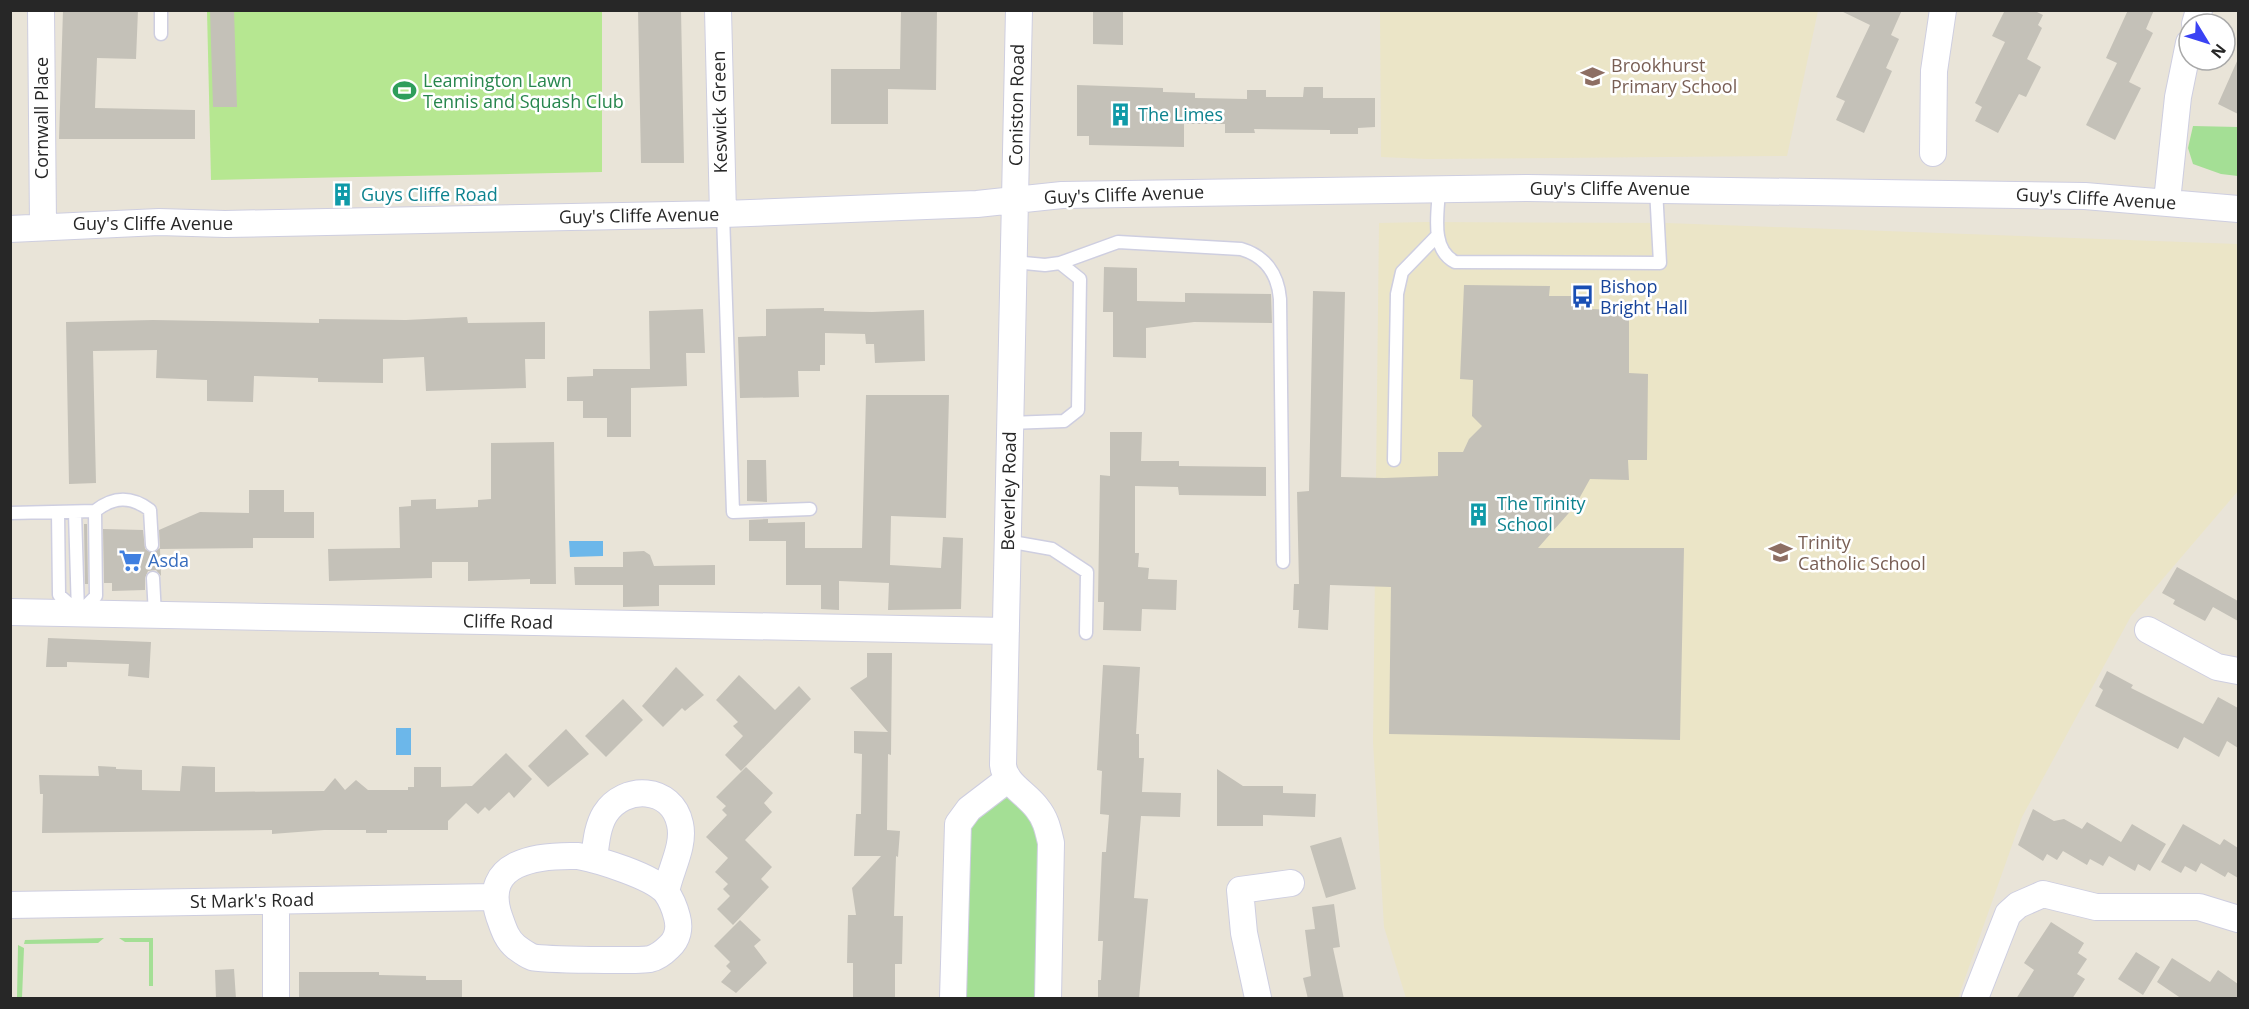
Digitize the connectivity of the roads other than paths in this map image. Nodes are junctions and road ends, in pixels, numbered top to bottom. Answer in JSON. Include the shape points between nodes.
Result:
{"nodes":[{"id":1,"x":41,"y":10,"type":"edge"},
{"id":2,"x":161,"y":10,"type":"edge"},
{"id":3,"x":718,"y":10,"type":"edge"},
{"id":4,"x":1019,"y":10,"type":"edge"},
{"id":5,"x":1943,"y":10,"type":"edge"},
{"id":6,"x":161,"y":34,"type":"dead end"},
{"id":7,"x":2184,"y":72,"type":"edge"},
{"id":8,"x":1933,"y":153,"type":"dead end"},
{"id":9,"x":1656,"y":189,"type":"junction"},
{"id":10,"x":1439,"y":190,"type":"junction"},
{"id":11,"x":1015,"y":200,"type":"junction"},
{"id":12,"x":2167,"y":201,"type":"junction"},
{"id":13,"x":2238,"y":209,"type":"edge"},
{"id":14,"x":723,"y":214,"type":"junction"},
{"id":15,"x":43,"y":225,"type":"junction"},
{"id":16,"x":10,"y":229,"type":"edge"},
{"id":17,"x":1438,"y":235,"type":"junction"},
{"id":18,"x":1014,"y":262,"type":"junction"},
{"id":19,"x":1060,"y":263,"type":"junction"},
{"id":20,"x":1010,"y":423,"type":"junction"},
{"id":21,"x":1394,"y":460,"type":"dead end"},
{"id":22,"x":810,"y":510,"type":"dead end"},
{"id":23,"x":95,"y":511,"type":"junction"},
{"id":24,"x":58,"y":512,"type":"junction"},
{"id":25,"x":75,"y":512,"type":"junction"},
{"id":26,"x":10,"y":513,"type":"edge"},
{"id":27,"x":1007,"y":541,"type":"junction"},
{"id":28,"x":152,"y":545,"type":"dead end"},
{"id":29,"x":1283,"y":562,"type":"dead end"},
{"id":30,"x":153,"y":578,"type":"dead end"},
{"id":31,"x":10,"y":612,"type":"edge"},
{"id":32,"x":78,"y":613,"type":"junction"},
{"id":33,"x":155,"y":615,"type":"junction"},
{"id":34,"x":2148,"y":630,"type":"dead end"},
{"id":35,"x":1006,"y":631,"type":"junction"},
{"id":36,"x":1086,"y":633,"type":"dead end"},
{"id":37,"x":2238,"y":671,"type":"edge"},
{"id":38,"x":1007,"y":780,"type":"junction"},
{"id":39,"x":594,"y":859,"type":"junction"},
{"id":40,"x":1291,"y":883,"type":"dead end"},
{"id":41,"x":666,"y":892,"type":"junction"},
{"id":42,"x":494,"y":897,"type":"junction"},
{"id":43,"x":276,"y":901,"type":"junction"},
{"id":44,"x":10,"y":905,"type":"edge"},
{"id":45,"x":2238,"y":919,"type":"edge"},
{"id":46,"x":276,"y":999,"type":"edge"},
{"id":47,"x":952,"y":999,"type":"edge"},
{"id":48,"x":1048,"y":999,"type":"edge"},
{"id":49,"x":1258,"y":999,"type":"edge"},
{"id":50,"x":1975,"y":999,"type":"edge"}],
"edges":[{"from":1,"to":15,"type":"street","name":"Cornwall Place"},
{"from":2,"to":6,"type":"lane"},
{"from":3,"to":14,"type":"street","name":"Keswick Green"},
{"from":4,"to":11,"type":"street","name":"Coniston Road"},
{"from":5,"to":8,"type":"street","via":[[1934,71]]},
{"from":7,"to":12,"type":"street"},
{"from":9,"to":10,"type":"street","name":"Guy's Cliffe Avenue"},
{"from":9,"to":12,"type":"street","name":"Guy's Cliffe Avenue","via":[[2085,196]]},
{"from":9,"to":17,"type":"lane","via":[[1660,263],[1461,264],[1444,254]]},
{"from":10,"to":11,"type":"street","name":"Guy's Cliffe Avenue","via":[[1062,195]]},
{"from":10,"to":17,"type":"lane"},
{"from":11,"to":14,"type":"street","name":"Guy's Cliffe Avenue"},
{"from":11,"to":18,"type":"street","name":"Beverley Road"},
{"from":12,"to":13,"type":"street","name":"Guy's Cliffe Avenue"},
{"from":14,"to":15,"type":"street","name":"Guy's Cliffe Avenue"},
{"from":14,"to":22,"type":"lane","via":[[733,512]]},
{"from":15,"to":16,"type":"street","name":"Guy's Cliffe Avenue"},
{"from":17,"to":21,"type":"lane","via":[[1402,272],[1397,294]]},
{"from":18,"to":19,"type":"lane"},
{"from":18,"to":20,"type":"street","name":"Beverley Road"},
{"from":19,"to":20,"type":"lane","via":[[1080,279],[1078,410],[1064,421]]},
{"from":19,"to":29,"type":"lane","via":[[1118,242],[1240,249],[1252,252],[1270,268],[1280,299]]},
{"from":20,"to":27,"type":"street","name":"Beverley Road"},
{"from":23,"to":25,"type":"lane"},
{"from":23,"to":28,"type":"lane","via":[[109,500],[136,500],[150,510]]},
{"from":23,"to":32,"type":"lane","via":[[96,596]]},
{"from":24,"to":25,"type":"lane"},
{"from":24,"to":26,"type":"lane"},
{"from":24,"to":32,"type":"lane","via":[[59,595]]},
{"from":25,"to":32,"type":"lane"},
{"from":27,"to":35,"type":"street","name":"Beverley Road"},
{"from":27,"to":36,"type":"lane","via":[[1052,549],[1087,572]]},
{"from":30,"to":33,"type":"lane"},
{"from":31,"to":32,"type":"street","name":"Cliffe Road"},
{"from":32,"to":33,"type":"street","name":"Cliffe Road"},
{"from":33,"to":35,"type":"street","name":"Cliffe Road"},
{"from":34,"to":37,"type":"street","via":[[2217,667]]},
{"from":35,"to":38,"type":"street","name":"Beverley Road","via":[[1003,765]]},
{"from":38,"to":47,"type":"street","via":[[969,809],[958,824]]},
{"from":38,"to":48,"type":"street","via":[[1043,816],[1051,843]]},
{"from":39,"to":41,"type":"street"},
{"from":39,"to":41,"type":"street","via":[[601,824],[614,803],[628,795],[652,794],[670,804],[680,823],[679,845]]},
{"from":39,"to":42,"type":"street","via":[[562,856],[524,862],[509,868],[498,882]]},
{"from":40,"to":49,"type":"street","via":[[1240,890],[1244,933]]},
{"from":41,"to":42,"type":"street","via":[[676,913],[677,935],[660,955],[639,960],[532,957],[505,934]]},
{"from":42,"to":43,"type":"street","name":"St Mark's Road"},
{"from":43,"to":44,"type":"street","name":"St Mark's Road"},
{"from":43,"to":46,"type":"street"},
{"from":45,"to":50,"type":"street","via":[[2199,907],[2096,907],[2043,894],[2008,914]]}]}
